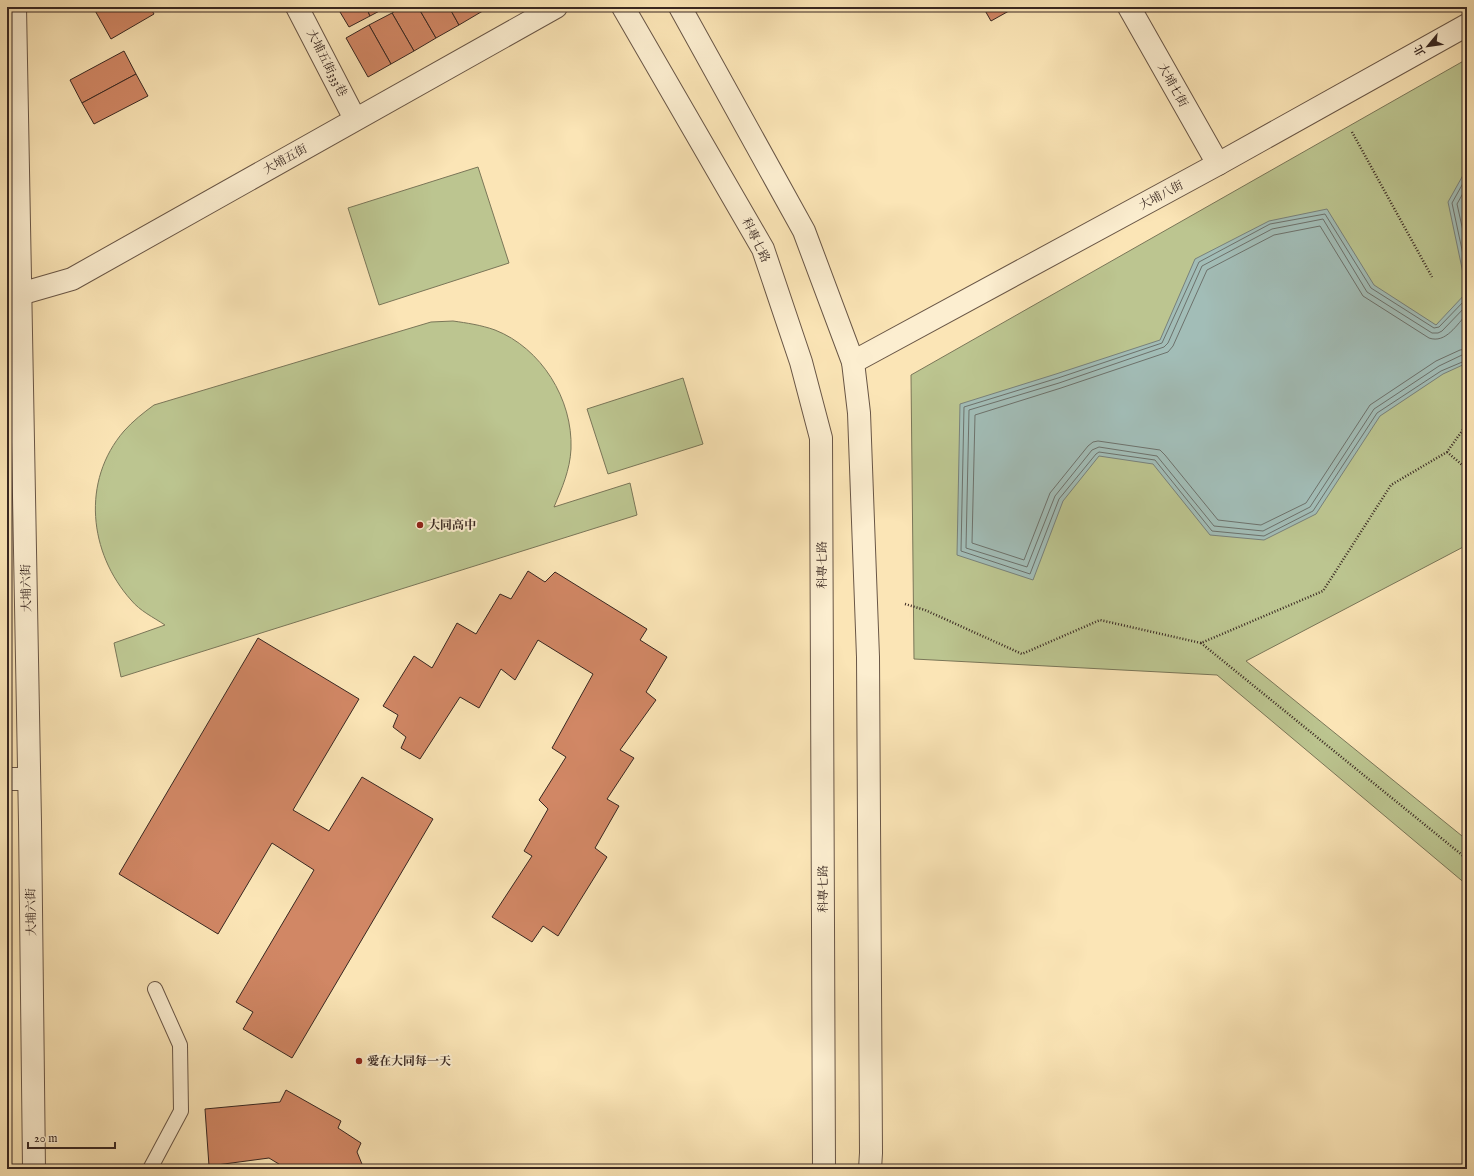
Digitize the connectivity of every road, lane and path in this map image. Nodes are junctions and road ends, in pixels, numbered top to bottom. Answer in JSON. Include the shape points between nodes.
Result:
{"nodes":[{"id":1,"x":15,"y":7,"type":"edge"},
{"id":2,"x":297,"y":7,"type":"edge"},
{"id":3,"x":556,"y":7,"type":"edge"},
{"id":4,"x":623,"y":7,"type":"edge"},
{"id":5,"x":680,"y":7,"type":"edge"},
{"id":6,"x":1129,"y":7,"type":"edge"},
{"id":7,"x":1467,"y":25,"type":"edge"},
{"id":8,"x":356,"y":119,"type":"junction"},
{"id":9,"x":1352,"y":132,"type":"dead end"},
{"id":10,"x":1218,"y":164,"type":"junction"},
{"id":11,"x":1432,"y":276,"type":"dead end"},
{"id":12,"x":14,"y":294,"type":"edge"},
{"id":13,"x":853,"y":362,"type":"junction"},
{"id":14,"x":1467,"y":424,"type":"edge"},
{"id":15,"x":1447,"y":452,"type":"junction"},
{"id":16,"x":1467,"y":469,"type":"edge"},
{"id":17,"x":905,"y":604,"type":"dead end"},
{"id":18,"x":1201,"y":643,"type":"junction"},
{"id":19,"x":7,"y":779,"type":"edge"},
{"id":20,"x":29,"y":779,"type":"junction"},
{"id":21,"x":1467,"y":859,"type":"edge"},
{"id":22,"x":155,"y":989,"type":"dead end"},
{"id":23,"x":34,"y":1169,"type":"edge"},
{"id":24,"x":150,"y":1169,"type":"edge"},
{"id":25,"x":824,"y":1169,"type":"edge"},
{"id":26,"x":870,"y":1169,"type":"edge"}],
"edges":[{"from":1,"to":12,"type":"street","name":"大埔六街"},
{"from":2,"to":8,"type":"street","name":"大埔五街333巷"},
{"from":3,"to":8,"type":"street","name":"大埔五街"},
{"from":4,"to":25,"type":"street","name":"科專七路","via":[[763,249],[801,362],[822,438]]},
{"from":5,"to":13,"type":"street","via":[[804,231]]},
{"from":6,"to":10,"type":"street","name":"大埔七街"},
{"from":7,"to":10,"type":"street","name":"大埔八街"},
{"from":8,"to":12,"type":"street","name":"大埔五街","via":[[72,278]]},
{"from":9,"to":11,"type":"path"},
{"from":10,"to":13,"type":"street","name":"大埔八街"},
{"from":12,"to":20,"type":"street","name":"大埔六街"},
{"from":13,"to":26,"type":"street","via":[[859,413],[868,657]]},
{"from":14,"to":15,"type":"path"},
{"from":15,"to":16,"type":"path"},
{"from":15,"to":18,"type":"path","via":[[1391,485],[1323,590]]},
{"from":17,"to":18,"type":"path","via":[[925,610],[1022,654],[1100,620]]},
{"from":18,"to":21,"type":"path"},
{"from":19,"to":20,"type":"street"},
{"from":20,"to":23,"type":"street","name":"大埔六街"},
{"from":22,"to":24,"type":"lane","via":[[180,1045],[181,1111]]}]}
